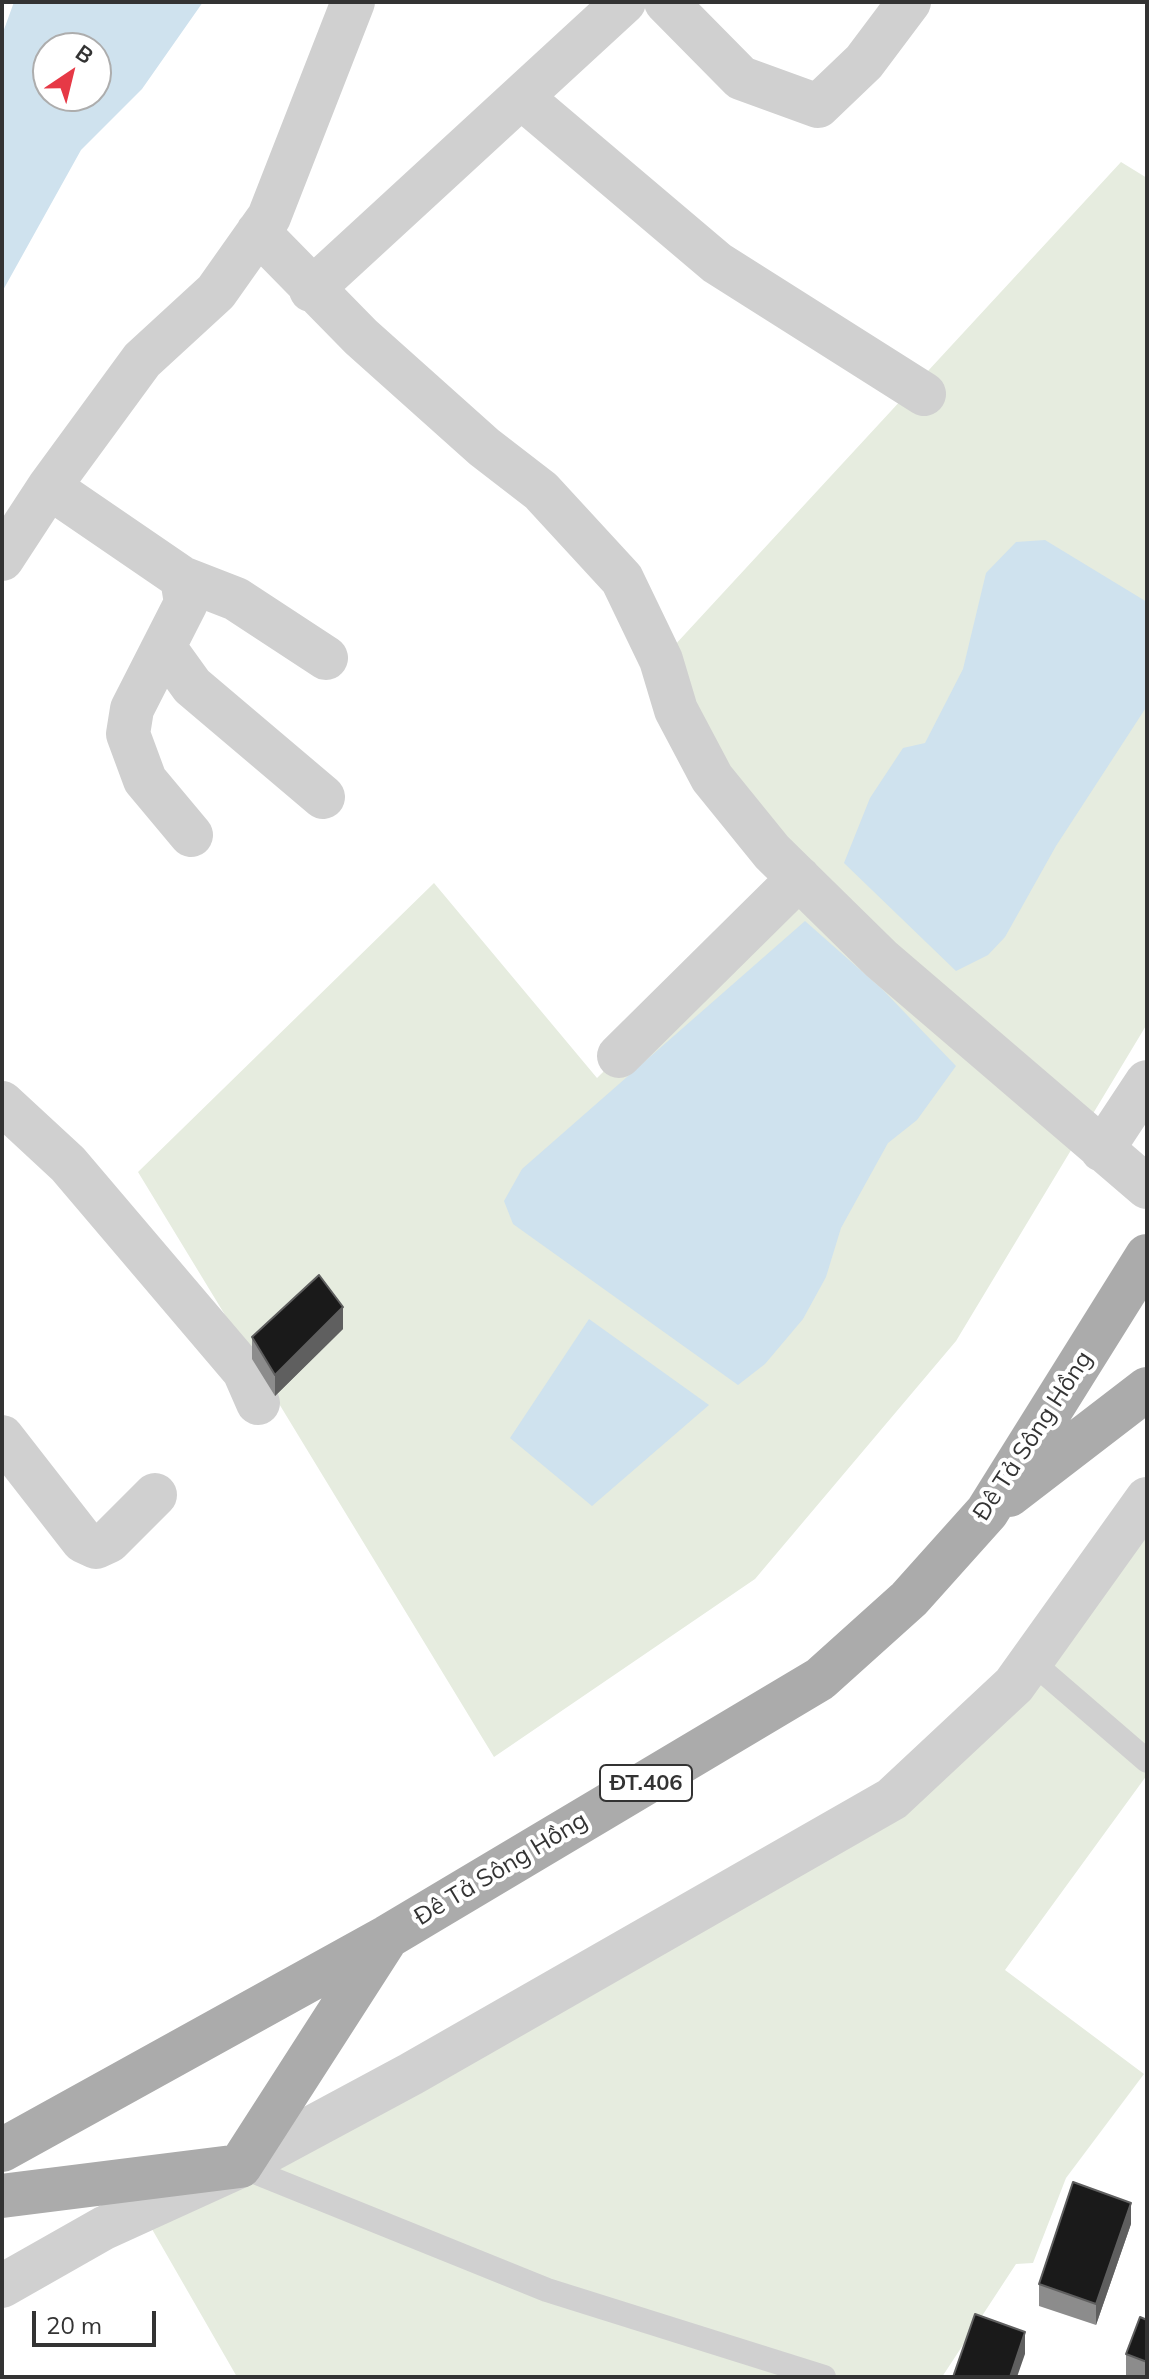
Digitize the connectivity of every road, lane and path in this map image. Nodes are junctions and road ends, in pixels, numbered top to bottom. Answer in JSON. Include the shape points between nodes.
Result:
{"nodes":[{"id":1,"x":353,"y":2,"type":"edge"},
{"id":2,"x":624,"y":2,"type":"edge"},
{"id":3,"x":666,"y":2,"type":"edge"},
{"id":4,"x":909,"y":2,"type":"edge"},
{"id":5,"x":521,"y":97,"type":"junction"},
{"id":6,"x":258,"y":232,"type":"junction"},
{"id":7,"x":311,"y":290,"type":"junction"},
{"id":8,"x":924,"y":394,"type":"dead end"},
{"id":9,"x":49,"y":487,"type":"junction"},
{"id":10,"x":2,"y":559,"type":"edge"},
{"id":11,"x":182,"y":578,"type":"junction"},
{"id":12,"x":164,"y":647,"type":"junction"},
{"id":13,"x":326,"y":658,"type":"dead end"},
{"id":14,"x":323,"y":797,"type":"dead end"},
{"id":15,"x":191,"y":835,"type":"dead end"},
{"id":16,"x":799,"y":878,"type":"junction"},
{"id":17,"x":619,"y":1056,"type":"dead end"},
{"id":18,"x":1147,"y":1082,"type":"edge"},
{"id":19,"x":2,"y":1103,"type":"edge"},
{"id":20,"x":1102,"y":1150,"type":"junction"},
{"id":21,"x":1147,"y":1187,"type":"edge"},
{"id":22,"x":1147,"y":1256,"type":"edge"},
{"id":23,"x":1147,"y":1389,"type":"edge"},
{"id":24,"x":258,"y":1403,"type":"dead end"},
{"id":25,"x":2,"y":1437,"type":"edge"},
{"id":26,"x":155,"y":1495,"type":"dead end"},
{"id":27,"x":1147,"y":1499,"type":"edge"},
{"id":28,"x":987,"y":1512,"type":"junction"},
{"id":29,"x":1031,"y":1661,"type":"junction"},
{"id":30,"x":1147,"y":1761,"type":"edge"},
{"id":31,"x":387,"y":1937,"type":"junction"},
{"id":32,"x":2,"y":2150,"type":"edge"},
{"id":33,"x":240,"y":2166,"type":"junction"},
{"id":34,"x":2,"y":2196,"type":"edge"},
{"id":35,"x":2,"y":2286,"type":"edge"},
{"id":36,"x":824,"y":2377,"type":"edge"}],
"edges":[{"from":1,"to":6,"type":"street","via":[[301,140]]},
{"from":2,"to":5,"type":"street"},
{"from":3,"to":4,"type":"street","via":[[741,78],[818,106],[864,62]]},
{"from":5,"to":7,"type":"street"},
{"from":5,"to":8,"type":"street","via":[[717,263]]},
{"from":6,"to":7,"type":"street"},
{"from":6,"to":9,"type":"street","via":[[216,292],[142,360]]},
{"from":7,"to":16,"type":"street","via":[[484,447],[541,491],[622,579],[661,660],[676,710],[712,778]]},
{"from":9,"to":10,"type":"street"},
{"from":9,"to":11,"type":"street"},
{"from":11,"to":12,"type":"street","via":[[186,603]]},
{"from":11,"to":13,"type":"street","via":[[236,599]]},
{"from":12,"to":14,"type":"street","via":[[192,686]]},
{"from":12,"to":15,"type":"street","via":[[132,709],[128,734],[145,780]]},
{"from":16,"to":17,"type":"street"},
{"from":16,"to":20,"type":"street","via":[[881,959]]},
{"from":18,"to":20,"type":"street"},
{"from":19,"to":24,"type":"street","via":[[68,1164],[244,1371]]},
{"from":20,"to":21,"type":"street"},
{"from":22,"to":28,"type":"main road","name":"Đê Tả Sông Hồng","number":"ĐT.406"},
{"from":23,"to":28,"type":"main road"},
{"from":25,"to":26,"type":"street","via":[[83,1541],[96,1547],[109,1541]]},
{"from":27,"to":29,"type":"street"},
{"from":28,"to":31,"type":"main road","name":"Đê Tả Sông Hồng","number":"ĐT.406","via":[[909,1599],[820,1679]]},
{"from":29,"to":30,"type":"lane"},
{"from":29,"to":33,"type":"street","via":[[1014,1685],[892,1799]]},
{"from":31,"to":32,"type":"main road","name":"Đê Tả Sông Hồng","number":"ĐT.406"},
{"from":31,"to":33,"type":"main road"},
{"from":33,"to":34,"type":"main road"},
{"from":33,"to":35,"type":"street","via":[[104,2228]]},
{"from":33,"to":36,"type":"lane","via":[[547,2290]]}]}
